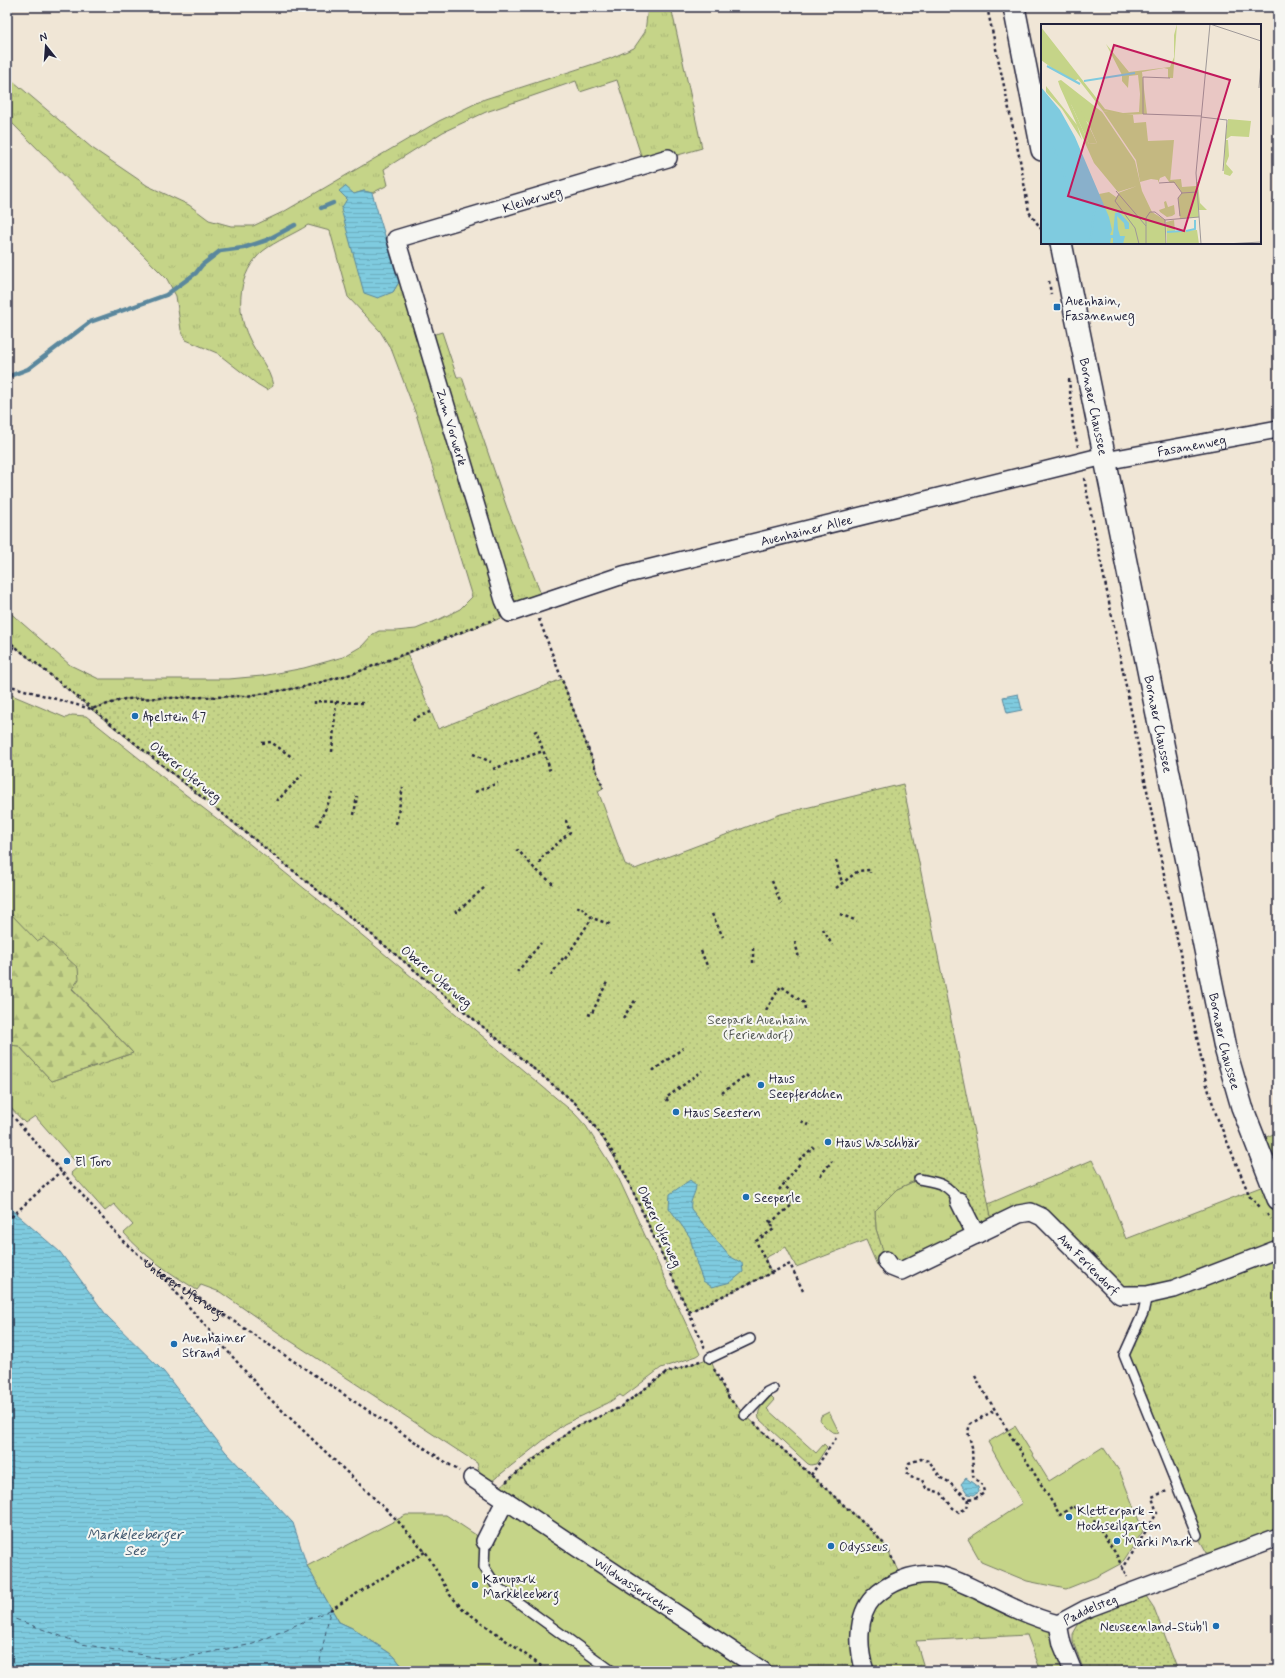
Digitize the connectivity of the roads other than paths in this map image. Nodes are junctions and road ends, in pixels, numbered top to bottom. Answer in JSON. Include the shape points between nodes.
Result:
{"nodes":[{"id":1,"x":1014,"y":7,"type":"edge"},
{"id":2,"x":1041,"y":145,"type":"edge"},
{"id":3,"x":668,"y":158,"type":"dead end"},
{"id":4,"x":396,"y":239,"type":"joint"},
{"id":5,"x":1061,"y":244,"type":"edge"},
{"id":6,"x":1278,"y":429,"type":"edge"},
{"id":7,"x":1104,"y":458,"type":"junction"},
{"id":8,"x":510,"y":613,"type":"joint"},
{"id":9,"x":919,"y":1179,"type":"dead end"},
{"id":10,"x":1278,"y":1199,"type":"edge"},
{"id":11,"x":959,"y":1201,"type":"joint"},
{"id":12,"x":976,"y":1235,"type":"junction"},
{"id":13,"x":1278,"y":1248,"type":"edge"},
{"id":14,"x":886,"y":1260,"type":"dead end"},
{"id":15,"x":1147,"y":1295,"type":"junction"},
{"id":16,"x":750,"y":1339,"type":"dead end"},
{"id":17,"x":710,"y":1358,"type":"road end"},
{"id":18,"x":773,"y":1389,"type":"dead end"},
{"id":19,"x":745,"y":1415,"type":"road end"},
{"id":20,"x":472,"y":1478,"type":"road end"},
{"id":21,"x":495,"y":1498,"type":"junction"},
{"id":22,"x":1197,"y":1535,"type":"dead end"},
{"id":23,"x":1278,"y":1537,"type":"edge"},
{"id":24,"x":485,"y":1541,"type":"joint"},
{"id":25,"x":1058,"y":1624,"type":"junction"},
{"id":26,"x":612,"y":1671,"type":"edge"},
{"id":27,"x":763,"y":1671,"type":"edge"},
{"id":28,"x":865,"y":1671,"type":"edge"},
{"id":29,"x":1073,"y":1671,"type":"edge"}],
"edges":[{"from":1,"to":2,"type":"street"},
{"from":3,"to":4,"type":"street","name":"Kleiberweg"},
{"from":4,"to":8,"type":"street","name":"Zum Vorwerk"},
{"from":5,"to":7,"type":"street","name":"Bornaer Chaussee"},
{"from":6,"to":7,"type":"street","name":"Fasanenweg"},
{"from":7,"to":8,"type":"street","name":"Auenhainer Allee","via":[[1080,461],[623,575]]},
{"from":7,"to":10,"type":"street","name":"Bornaer Chaussee","via":[[1225,1048],[1242,1107]]},
{"from":9,"to":11,"type":"lane","via":[[940,1183],[951,1190]]},
{"from":11,"to":12,"type":"street"},
{"from":12,"to":14,"type":"street","name":"Am Feriendorf","via":[[901,1271],[891,1267]]},
{"from":12,"to":15,"type":"street","name":"Am Feriendorf","via":[[1019,1214],[1031,1212],[1042,1217],[1120,1295]]},
{"from":13,"to":15,"type":"street","name":"Am Feriendorf","via":[[1174,1289]]},
{"from":15,"to":22,"type":"lane","via":[[1143,1313],[1124,1355]]},
{"from":16,"to":17,"type":"lane"},
{"from":18,"to":19,"type":"lane"},
{"from":20,"to":21,"type":"street"},
{"from":21,"to":24,"type":"street"},
{"from":21,"to":27,"type":"street","name":"Wildwasserkehre"},
{"from":23,"to":25,"type":"street","name":"Paddelsteg","via":[[1086,1609]]},
{"from":24,"to":26,"type":"lane","via":[[484,1567],[497,1587]]},
{"from":25,"to":28,"type":"street","name":"Paddelsteg","via":[[1040,1620],[953,1579],[920,1574],[902,1579],[881,1590],[869,1602],[860,1643]]},
{"from":25,"to":29,"type":"street","via":[[1062,1644]]}]}
